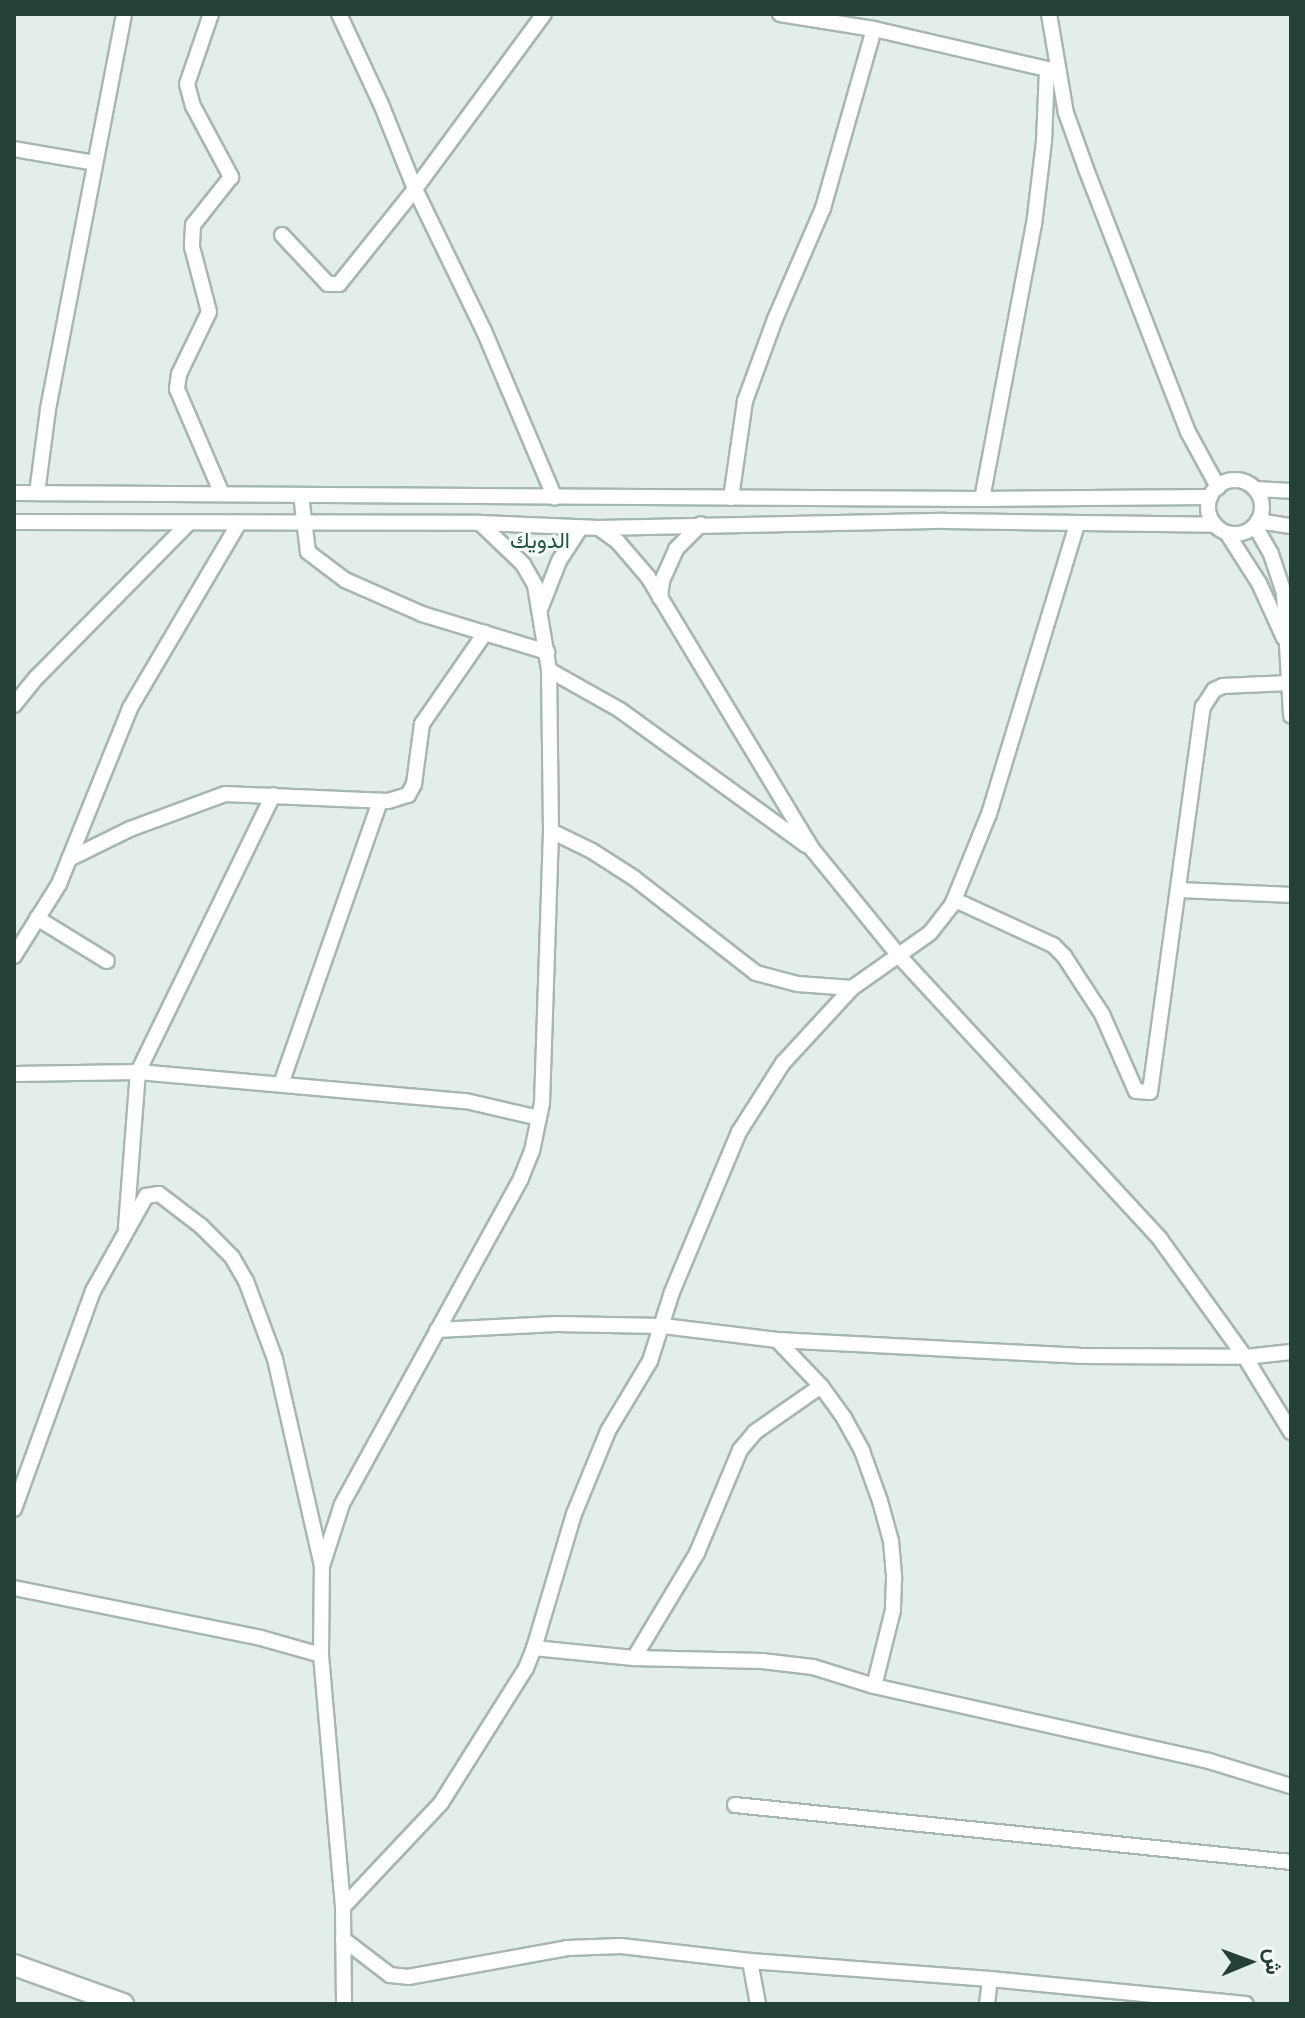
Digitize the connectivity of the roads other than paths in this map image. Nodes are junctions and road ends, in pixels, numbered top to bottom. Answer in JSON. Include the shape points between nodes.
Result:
{"nodes":[{"id":1,"x":124,"y":14,"type":"edge"},
{"id":2,"x":211,"y":14,"type":"edge"},
{"id":3,"x":339,"y":14,"type":"edge"},
{"id":4,"x":544,"y":14,"type":"edge"},
{"id":5,"x":780,"y":14,"type":"edge"},
{"id":6,"x":1049,"y":14,"type":"edge"},
{"id":7,"x":874,"y":29,"type":"junction"},
{"id":8,"x":1052,"y":70,"type":"junction"},
{"id":9,"x":14,"y":149,"type":"edge"},
{"id":10,"x":95,"y":163,"type":"junction"},
{"id":11,"x":415,"y":189,"type":"junction"},
{"id":12,"x":282,"y":235,"type":"dead end"},
{"id":13,"x":1255,"y":489,"type":"junction"},
{"id":14,"x":1291,"y":491,"type":"edge"},
{"id":15,"x":1214,"y":492,"type":"junction"},
{"id":16,"x":14,"y":493,"type":"edge"},
{"id":17,"x":37,"y":493,"type":"junction"},
{"id":18,"x":222,"y":494,"type":"junction"},
{"id":19,"x":301,"y":495,"type":"junction"},
{"id":20,"x":555,"y":498,"type":"junction"},
{"id":21,"x":731,"y":498,"type":"junction"},
{"id":22,"x":771,"y":498,"type":"junction"},
{"id":23,"x":982,"y":499,"type":"junction"},
{"id":24,"x":14,"y":522,"type":"edge"},
{"id":25,"x":189,"y":523,"type":"junction"},
{"id":26,"x":239,"y":523,"type":"junction"},
{"id":27,"x":480,"y":523,"type":"junction"},
{"id":28,"x":769,"y":523,"type":"junction"},
{"id":29,"x":302,"y":524,"type":"junction"},
{"id":30,"x":701,"y":524,"type":"junction"},
{"id":31,"x":1256,"y":524,"type":"junction"},
{"id":32,"x":1077,"y":525,"type":"junction"},
{"id":33,"x":1291,"y":526,"type":"edge"},
{"id":34,"x":581,"y":527,"type":"junction"},
{"id":35,"x":599,"y":528,"type":"junction"},
{"id":36,"x":1221,"y":529,"type":"junction"},
{"id":37,"x":659,"y":598,"type":"junction"},
{"id":38,"x":541,"y":607,"type":"junction"},
{"id":39,"x":485,"y":633,"type":"junction"},
{"id":40,"x":1285,"y":639,"type":"junction"},
{"id":41,"x":547,"y":652,"type":"junction"},
{"id":42,"x":549,"y":670,"type":"junction"},
{"id":43,"x":1288,"y":683,"type":"junction"},
{"id":44,"x":14,"y":705,"type":"edge"},
{"id":45,"x":1291,"y":716,"type":"edge"},
{"id":46,"x":273,"y":795,"type":"junction"},
{"id":47,"x":380,"y":801,"type":"junction"},
{"id":48,"x":551,"y":831,"type":"junction"},
{"id":49,"x":813,"y":850,"type":"junction"},
{"id":50,"x":69,"y":859,"type":"junction"},
{"id":51,"x":1181,"y":890,"type":"junction"},
{"id":52,"x":1291,"y":895,"type":"edge"},
{"id":53,"x":955,"y":900,"type":"junction"},
{"id":54,"x":37,"y":918,"type":"junction"},
{"id":55,"x":14,"y":956,"type":"edge"},
{"id":56,"x":899,"y":956,"type":"junction"},
{"id":57,"x":107,"y":961,"type":"dead end"},
{"id":58,"x":852,"y":988,"type":"junction"},
{"id":59,"x":138,"y":1072,"type":"junction"},
{"id":60,"x":14,"y":1074,"type":"edge"},
{"id":61,"x":281,"y":1084,"type":"junction"},
{"id":62,"x":539,"y":1118,"type":"junction"},
{"id":63,"x":126,"y":1230,"type":"junction"},
{"id":64,"x":663,"y":1326,"type":"junction"},
{"id":65,"x":437,"y":1330,"type":"junction"},
{"id":66,"x":777,"y":1340,"type":"junction"},
{"id":67,"x":1291,"y":1352,"type":"edge"},
{"id":68,"x":1245,"y":1357,"type":"junction"},
{"id":69,"x":821,"y":1386,"type":"junction"},
{"id":70,"x":1291,"y":1432,"type":"edge"},
{"id":71,"x":14,"y":1509,"type":"edge"},
{"id":72,"x":322,"y":1566,"type":"junction"},
{"id":73,"x":14,"y":1588,"type":"edge"},
{"id":74,"x":534,"y":1648,"type":"junction"},
{"id":75,"x":321,"y":1655,"type":"junction"},
{"id":76,"x":634,"y":1658,"type":"junction"},
{"id":77,"x":874,"y":1686,"type":"junction"},
{"id":78,"x":1291,"y":1786,"type":"edge"},
{"id":79,"x":735,"y":1805,"type":"dead end"},
{"id":80,"x":1291,"y":1862,"type":"edge"},
{"id":81,"x":343,"y":1907,"type":"junction"},
{"id":82,"x":343,"y":1939,"type":"junction"},
{"id":83,"x":750,"y":1961,"type":"junction"},
{"id":84,"x":14,"y":1965,"type":"edge"},
{"id":85,"x":990,"y":1979,"type":"junction"},
{"id":86,"x":1142,"y":2000,"type":"edge"},
{"id":87,"x":123,"y":2004,"type":"edge"},
{"id":88,"x":344,"y":2004,"type":"edge"},
{"id":89,"x":758,"y":2004,"type":"edge"},
{"id":90,"x":987,"y":2004,"type":"edge"},
{"id":91,"x":1246,"y":2004,"type":"edge"}],
"edges":[{"from":1,"to":10,"type":"street"},
{"from":2,"to":18,"type":"street","via":[[187,84],[231,177],[193,225],[192,247],[209,312],[177,389]]},
{"from":3,"to":11,"type":"street"},
{"from":4,"to":11,"type":"street"},
{"from":5,"to":7,"type":"street"},
{"from":6,"to":8,"type":"street"},
{"from":7,"to":8,"type":"street"},
{"from":7,"to":21,"type":"street","via":[[823,208],[745,401]]},
{"from":8,"to":15,"type":"street"},
{"from":8,"to":23,"type":"street","via":[[1034,225]]},
{"from":9,"to":10,"type":"street"},
{"from":10,"to":17,"type":"street"},
{"from":11,"to":12,"type":"street","via":[[339,284],[328,284]]},
{"from":11,"to":20,"type":"street","via":[[484,331]]},
{"from":13,"to":14,"type":"street"},
{"from":13,"to":15,"type":"street","via":[[1237,480]]},
{"from":13,"to":31,"type":"street","via":[[1262,505]]},
{"from":15,"to":23,"type":"street"},
{"from":15,"to":36,"type":"street","via":[[1208,509]]},
{"from":16,"to":17,"type":"street"},
{"from":17,"to":18,"type":"street"},
{"from":18,"to":19,"type":"street"},
{"from":19,"to":20,"type":"street"},
{"from":19,"to":29,"type":"street"},
{"from":20,"to":21,"type":"street"},
{"from":21,"to":22,"type":"street"},
{"from":22,"to":23,"type":"street"},
{"from":22,"to":28,"type":"street"},
{"from":24,"to":25,"type":"street"},
{"from":25,"to":26,"type":"street"},
{"from":25,"to":44,"type":"street"},
{"from":26,"to":29,"type":"street"},
{"from":26,"to":50,"type":"street","via":[[130,708]]},
{"from":27,"to":29,"type":"street"},
{"from":27,"to":34,"type":"street"},
{"from":27,"to":38,"type":"street","via":[[523,564]]},
{"from":28,"to":30,"type":"street"},
{"from":28,"to":32,"type":"street"},
{"from":29,"to":39,"type":"street","via":[[311,556],[345,580],[422,614]]},
{"from":30,"to":35,"type":"street"},
{"from":30,"to":37,"type":"street","via":[[676,549]]},
{"from":31,"to":33,"type":"street"},
{"from":31,"to":36,"type":"street","via":[[1245,532]]},
{"from":31,"to":40,"type":"street","via":[[1280,573]]},
{"from":32,"to":36,"type":"street"},
{"from":32,"to":53,"type":"street","via":[[989,814]]},
{"from":34,"to":35,"type":"street"},
{"from":34,"to":38,"type":"street","via":[[559,561]]},
{"from":35,"to":37,"type":"street","via":[[634,559]]},
{"from":36,"to":40,"type":"street","via":[[1259,583]]},
{"from":37,"to":49,"type":"street"},
{"from":38,"to":41,"type":"street"},
{"from":39,"to":41,"type":"street"},
{"from":39,"to":47,"type":"street","via":[[422,724],[411,792]]},
{"from":40,"to":43,"type":"street"},
{"from":41,"to":42,"type":"street"},
{"from":42,"to":48,"type":"street"},
{"from":42,"to":49,"type":"street","via":[[620,710]]},
{"from":43,"to":45,"type":"street"},
{"from":43,"to":51,"type":"street","via":[[1223,686],[1203,707]]},
{"from":46,"to":47,"type":"street"},
{"from":46,"to":50,"type":"street","via":[[215,797]]},
{"from":46,"to":59,"type":"street"},
{"from":47,"to":61,"type":"street"},
{"from":48,"to":58,"type":"street","via":[[634,878],[756,973],[798,984]]},
{"from":48,"to":62,"type":"street"},
{"from":49,"to":56,"type":"street"},
{"from":50,"to":54,"type":"street"},
{"from":51,"to":52,"type":"street"},
{"from":51,"to":53,"type":"street","via":[[1154,1081],[1146,1095],[1136,1091],[1102,1014],[1064,956],[1053,945]]},
{"from":53,"to":56,"type":"street","via":[[930,933]]},
{"from":54,"to":55,"type":"street"},
{"from":54,"to":57,"type":"street"},
{"from":56,"to":58,"type":"street"},
{"from":56,"to":68,"type":"street","via":[[1141,1217]]},
{"from":58,"to":64,"type":"street","via":[[802,1039],[756,1102],[704,1212]]},
{"from":59,"to":60,"type":"street"},
{"from":59,"to":61,"type":"street"},
{"from":59,"to":63,"type":"street"},
{"from":61,"to":62,"type":"street","via":[[466,1101]]},
{"from":62,"to":65,"type":"street","via":[[521,1178]]},
{"from":63,"to":71,"type":"street","via":[[93,1291]]},
{"from":63,"to":72,"type":"street","via":[[146,1196],[159,1194],[201,1226],[238,1265],[275,1359]]},
{"from":64,"to":65,"type":"street"},
{"from":64,"to":66,"type":"street"},
{"from":64,"to":74,"type":"street","via":[[650,1361],[608,1431],[574,1514]]},
{"from":65,"to":72,"type":"street","via":[[342,1504]]},
{"from":66,"to":68,"type":"street","via":[[1080,1356]]},
{"from":66,"to":69,"type":"street"},
{"from":67,"to":68,"type":"street"},
{"from":68,"to":70,"type":"street"},
{"from":69,"to":76,"type":"street","via":[[755,1432],[740,1450],[697,1553]]},
{"from":69,"to":77,"type":"street","via":[[862,1451],[891,1541],[893,1610]]},
{"from":72,"to":75,"type":"street"},
{"from":73,"to":75,"type":"street"},
{"from":74,"to":76,"type":"street"},
{"from":74,"to":81,"type":"street","via":[[441,1803]]},
{"from":75,"to":81,"type":"street"},
{"from":76,"to":77,"type":"street","via":[[813,1667]]},
{"from":77,"to":78,"type":"street","via":[[1209,1761]]},
{"from":79,"to":80,"type":"street"},
{"from":81,"to":82,"type":"street"},
{"from":82,"to":83,"type":"street","via":[[390,1975],[408,1977],[567,1948],[621,1946]]},
{"from":82,"to":88,"type":"street"},
{"from":83,"to":85,"type":"street"},
{"from":83,"to":89,"type":"street"},
{"from":84,"to":87,"type":"street"},
{"from":85,"to":86,"type":"street"},
{"from":85,"to":90,"type":"street"},
{"from":86,"to":91,"type":"street"}]}
